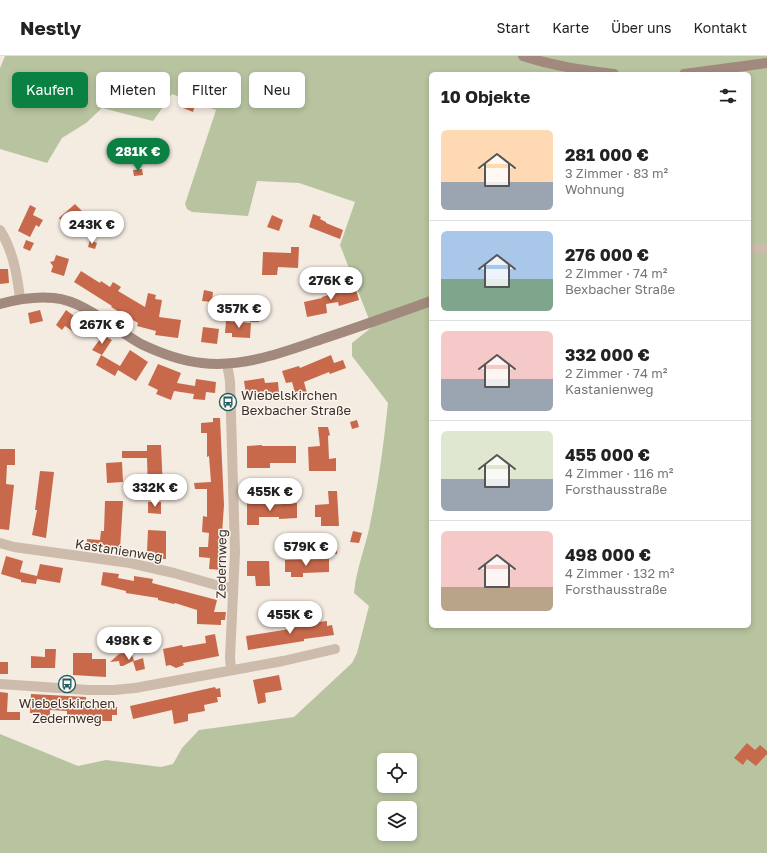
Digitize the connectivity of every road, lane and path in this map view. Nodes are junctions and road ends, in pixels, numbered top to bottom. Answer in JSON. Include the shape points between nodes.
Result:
{"nodes":[{"id":1,"x":523,"y":56,"type":"edge"},
{"id":2,"x":767,"y":63,"type":"edge"},
{"id":3,"x":602,"y":72,"type":"edge"},
{"id":4,"x":710,"y":72,"type":"edge"},
{"id":5,"x":0,"y":230,"type":"edge"},
{"id":6,"x":751,"y":248,"type":"edge"},
{"id":7,"x":767,"y":248,"type":"edge"},
{"id":8,"x":20,"y":298,"type":"junction"},
{"id":9,"x":429,"y":302,"type":"edge"},
{"id":10,"x":0,"y":304,"type":"edge"},
{"id":11,"x":227,"y":364,"type":"junction"},
{"id":12,"x":0,"y":543,"type":"edge"},
{"id":13,"x":234,"y":588,"type":"junction"},
{"id":14,"x":335,"y":649,"type":"dead end"},
{"id":15,"x":231,"y":670,"type":"junction"},
{"id":16,"x":0,"y":684,"type":"edge"}],
"edges":[{"from":1,"to":3,"type":"street"},
{"from":2,"to":4,"type":"street"},
{"from":5,"to":8,"type":"street","via":[[14,261]]},
{"from":6,"to":7,"type":"street"},
{"from":8,"to":10,"type":"street"},
{"from":8,"to":11,"type":"street","via":[[55,298],[72,302],[141,344],[163,353],[202,363]]},
{"from":9,"to":11,"type":"street","via":[[280,353]]},
{"from":11,"to":13,"type":"street","name":"Zedernweg","via":[[230,381],[234,495]]},
{"from":12,"to":13,"type":"street","name":"Kastanienweg","via":[[130,563]]},
{"from":13,"to":15,"type":"street","name":"Zedernweg"},
{"from":14,"to":15,"type":"street"},
{"from":15,"to":16,"type":"street","via":[[114,690]]}]}
